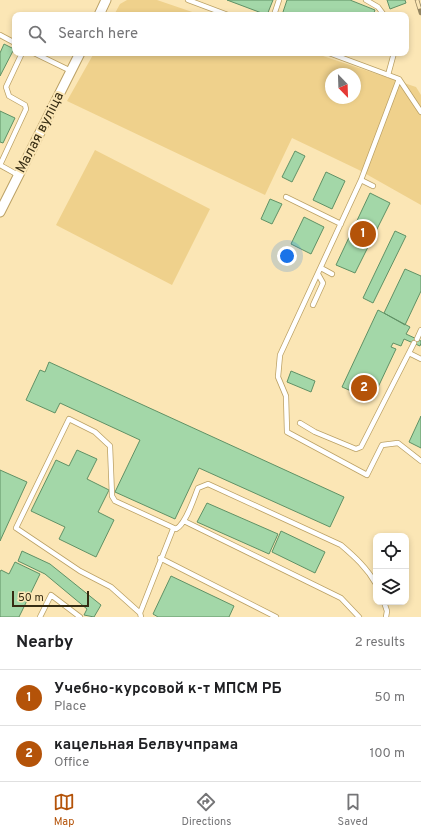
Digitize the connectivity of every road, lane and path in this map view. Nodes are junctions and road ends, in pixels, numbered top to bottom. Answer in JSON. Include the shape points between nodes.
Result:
{"nodes":[{"id":1,"x":106,"y":0,"type":"edge"},
{"id":2,"x":188,"y":0,"type":"edge"},
{"id":3,"x":279,"y":0,"type":"edge"},
{"id":4,"x":366,"y":0,"type":"edge"},
{"id":5,"x":100,"y":12,"type":"edge"},
{"id":6,"x":220,"y":12,"type":"edge"},
{"id":7,"x":275,"y":12,"type":"edge"},
{"id":8,"x":382,"y":12,"type":"edge"},
{"id":9,"x":0,"y":35,"type":"edge"},
{"id":10,"x":12,"y":41,"type":"edge"},
{"id":11,"x":21,"y":56,"type":"edge"},
{"id":12,"x":40,"y":56,"type":"edge"},
{"id":13,"x":78,"y":56,"type":"edge"},
{"id":14,"x":337,"y":56,"type":"edge"},
{"id":15,"x":393,"y":56,"type":"edge"},
{"id":16,"x":71,"y":71,"type":"junction"},
{"id":17,"x":388,"y":75,"type":"junction"},
{"id":18,"x":399,"y":79,"type":"junction"},
{"id":19,"x":421,"y":112,"type":"edge"},
{"id":20,"x":0,"y":165,"type":"edge"},
{"id":21,"x":18,"y":175,"type":"junction"},
{"id":22,"x":361,"y":180,"type":"junction"},
{"id":23,"x":373,"y":186,"type":"dead end"},
{"id":24,"x":286,"y":196,"type":"dead end"},
{"id":25,"x":3,"y":198,"type":"edge"},
{"id":26,"x":0,"y":212,"type":"edge"},
{"id":27,"x":341,"y":224,"type":"junction"},
{"id":28,"x":321,"y":268,"type":"junction"},
{"id":29,"x":318,"y":274,"type":"junction"},
{"id":30,"x":332,"y":274,"type":"dead end"},
{"id":31,"x":313,"y":305,"type":"dead end"},
{"id":32,"x":421,"y":330,"type":"edge"},
{"id":33,"x":409,"y":353,"type":"junction"},
{"id":34,"x":421,"y":359,"type":"edge"},
{"id":35,"x":300,"y":423,"type":"dead end"},
{"id":36,"x":421,"y":461,"type":"edge"},
{"id":37,"x":184,"y":521,"type":"junction"},
{"id":38,"x":173,"y":529,"type":"junction"},
{"id":39,"x":160,"y":558,"type":"junction"},
{"id":40,"x":373,"y":579,"type":"edge"},
{"id":41,"x":385,"y":605,"type":"edge"},
{"id":42,"x":141,"y":615,"type":"edge"},
{"id":43,"x":40,"y":617,"type":"edge"},
{"id":44,"x":80,"y":617,"type":"edge"},
{"id":45,"x":276,"y":617,"type":"edge"},
{"id":46,"x":359,"y":617,"type":"edge"},
{"id":47,"x":386,"y":617,"type":"edge"}],
"edges":[{"from":1,"to":5,"type":"street"},
{"from":2,"to":6,"type":"lane"},
{"from":3,"to":7,"type":"lane"},
{"from":4,"to":8,"type":"lane","via":[[378,6]]},
{"from":9,"to":10,"type":"lane"},
{"from":11,"to":20,"type":"lane","via":[[6,87],[9,96],[25,105],[26,109]]},
{"from":12,"to":16,"type":"lane"},
{"from":13,"to":16,"type":"street","name":"Малая вуліца"},
{"from":14,"to":17,"type":"lane"},
{"from":15,"to":17,"type":"lane"},
{"from":16,"to":21,"type":"street","name":"Малая вуліца"},
{"from":17,"to":18,"type":"lane"},
{"from":18,"to":19,"type":"lane"},
{"from":18,"to":22,"type":"lane"},
{"from":20,"to":21,"type":"lane"},
{"from":21,"to":25,"type":"street","name":"Малая вуліца"},
{"from":22,"to":23,"type":"lane"},
{"from":22,"to":27,"type":"lane"},
{"from":24,"to":27,"type":"lane"},
{"from":25,"to":26,"type":"street","name":"Малая вуліца"},
{"from":27,"to":28,"type":"lane"},
{"from":28,"to":29,"type":"lane"},
{"from":28,"to":30,"type":"lane"},
{"from":29,"to":31,"type":"lane","via":[[323,283]]},
{"from":29,"to":36,"type":"lane","via":[[280,355],[278,377],[286,396],[287,432],[367,475],[382,445],[398,442]]},
{"from":32,"to":33,"type":"lane"},
{"from":33,"to":34,"type":"lane"},
{"from":33,"to":35,"type":"lane","via":[[361,447],[356,449]]},
{"from":37,"to":38,"type":"lane","via":[[180,528]]},
{"from":37,"to":40,"type":"lane","via":[[198,488],[208,484],[341,546],[357,558]]},
{"from":37,"to":46,"type":"lane","via":[[341,598]]},
{"from":38,"to":39,"type":"lane"},
{"from":38,"to":42,"type":"lane","via":[[115,501],[112,496],[110,446],[95,432],[69,418],[16,528],[80,571],[111,586]]},
{"from":39,"to":42,"type":"lane"},
{"from":39,"to":45,"type":"lane"},
{"from":41,"to":47,"type":"lane"},
{"from":43,"to":44,"type":"lane","via":[[51,595]]}]}
